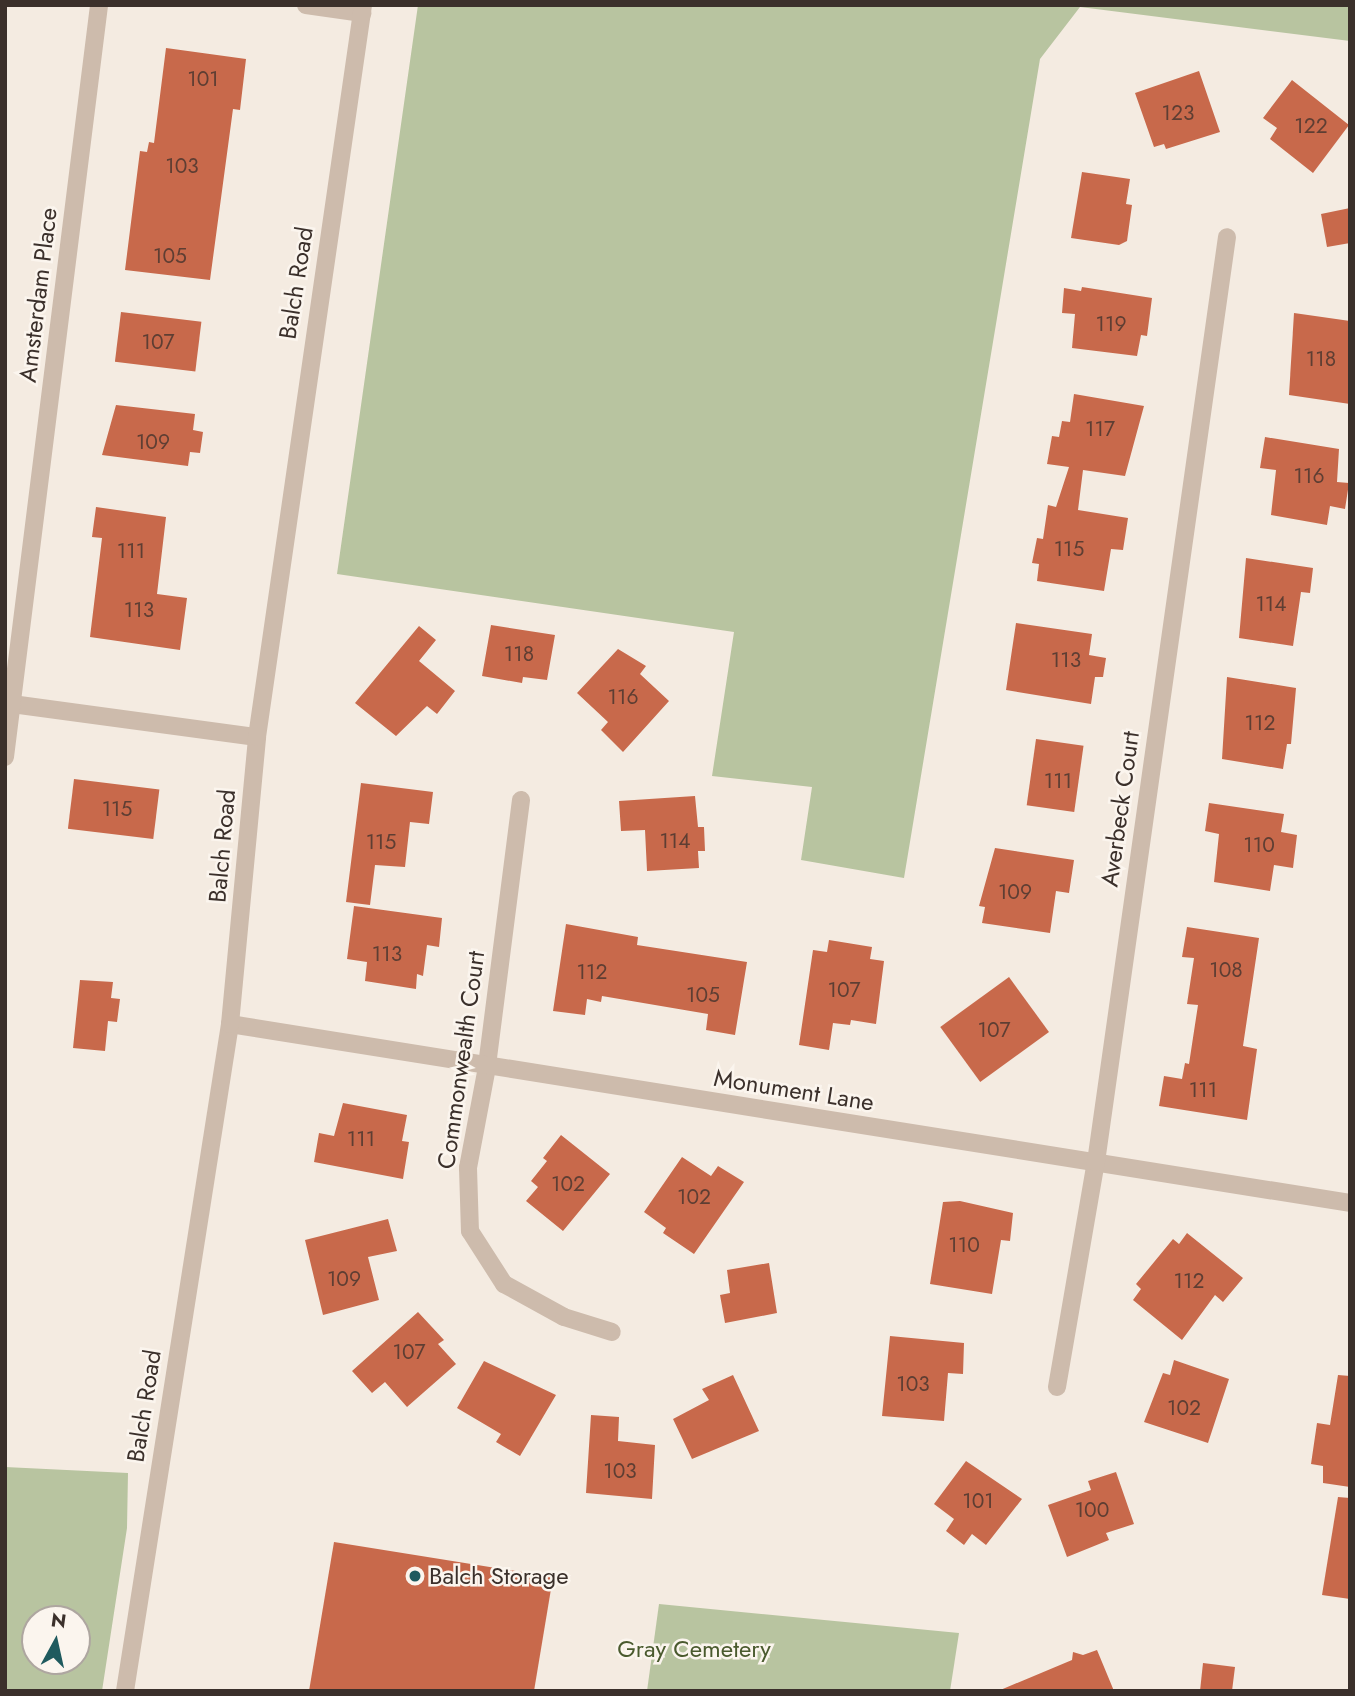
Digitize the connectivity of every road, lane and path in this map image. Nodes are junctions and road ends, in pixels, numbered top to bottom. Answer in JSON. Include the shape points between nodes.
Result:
{"nodes":[{"id":1,"x":99,"y":5,"type":"edge"},
{"id":2,"x":306,"y":5,"type":"edge"},
{"id":3,"x":362,"y":9,"type":"edge"},
{"id":4,"x":1227,"y":237,"type":"dead end"},
{"id":5,"x":12,"y":704,"type":"junction"},
{"id":6,"x":257,"y":737,"type":"junction"},
{"id":7,"x":5,"y":757,"type":"edge"},
{"id":8,"x":520,"y":800,"type":"dead end"},
{"id":9,"x":230,"y":1024,"type":"junction"},
{"id":10,"x":487,"y":1067,"type":"junction"},
{"id":11,"x":1096,"y":1162,"type":"junction"},
{"id":12,"x":1350,"y":1203,"type":"edge"},
{"id":13,"x":612,"y":1332,"type":"dead end"},
{"id":14,"x":1058,"y":1387,"type":"dead end"},
{"id":15,"x":125,"y":1691,"type":"edge"}],
"edges":[{"from":1,"to":5,"type":"street","name":"Amsterdam Place"},
{"from":2,"to":3,"type":"street"},
{"from":3,"to":6,"type":"street","name":"Balch Road"},
{"from":4,"to":11,"type":"street","name":"Averbeck Court"},
{"from":5,"to":6,"type":"street"},
{"from":5,"to":7,"type":"street","name":"Amsterdam Place"},
{"from":6,"to":9,"type":"street","name":"Balch Road"},
{"from":8,"to":10,"type":"street","name":"Commonwealth Court"},
{"from":9,"to":10,"type":"street","name":"Monument Lane"},
{"from":9,"to":15,"type":"street","name":"Balch Road"},
{"from":10,"to":11,"type":"street","name":"Monument Lane"},
{"from":10,"to":13,"type":"street","name":"Commonwealth Court","via":[[468,1168],[470,1231],[504,1284],[564,1317]]},
{"from":11,"to":12,"type":"street","name":"Monument Lane"},
{"from":11,"to":14,"type":"street","name":"Averbeck Court"}]}
